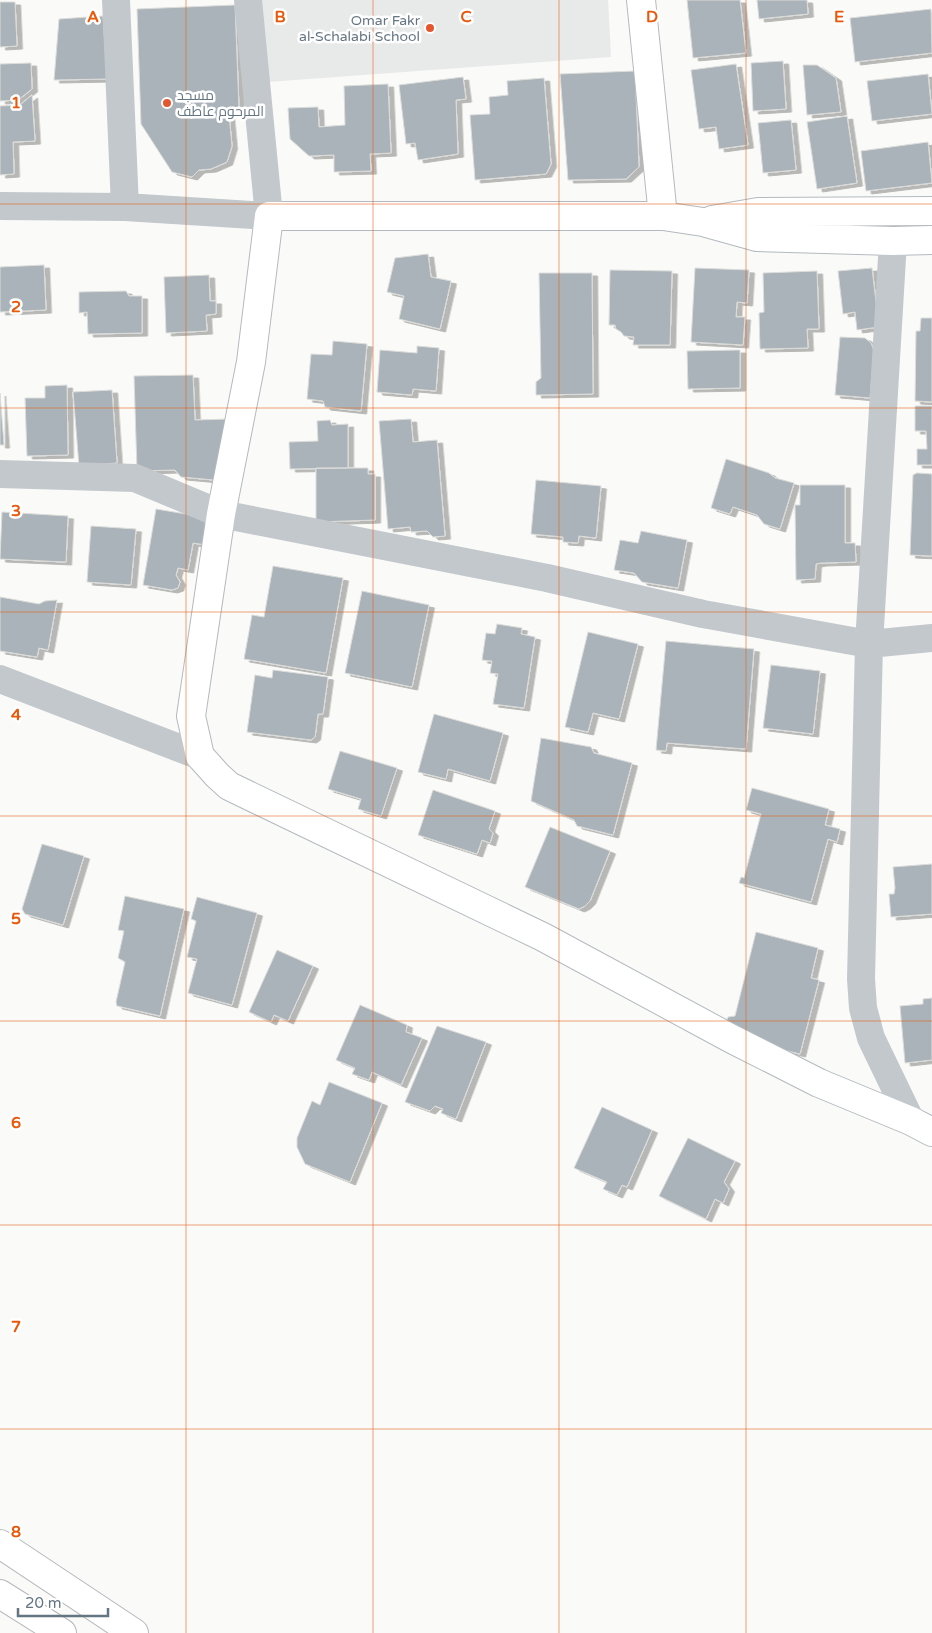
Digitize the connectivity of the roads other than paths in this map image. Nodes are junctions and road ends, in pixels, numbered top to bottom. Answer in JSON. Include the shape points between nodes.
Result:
{"nodes":[{"id":1,"x":116,"y":0,"type":"edge"},
{"id":2,"x":248,"y":0,"type":"edge"},
{"id":3,"x":641,"y":0,"type":"edge"},
{"id":4,"x":0,"y":206,"type":"edge"},
{"id":5,"x":125,"y":207,"type":"junction"},
{"id":6,"x":932,"y":211,"type":"edge"},
{"id":7,"x":894,"y":212,"type":"junction"},
{"id":8,"x":269,"y":216,"type":"junction"},
{"id":9,"x":664,"y":216,"type":"junction"},
{"id":10,"x":703,"y":222,"type":"junction"},
{"id":11,"x":932,"y":240,"type":"edge"},
{"id":12,"x":893,"y":241,"type":"junction"},
{"id":13,"x":0,"y":474,"type":"edge"},
{"id":14,"x":221,"y":514,"type":"junction"},
{"id":15,"x":932,"y":638,"type":"edge"},
{"id":16,"x":869,"y":644,"type":"junction"},
{"id":17,"x":0,"y":679,"type":"edge"},
{"id":18,"x":200,"y":756,"type":"junction"},
{"id":19,"x":921,"y":1127,"type":"edge"},
{"id":20,"x":0,"y":1544,"type":"edge"},
{"id":21,"x":0,"y":1594,"type":"edge"},
{"id":22,"x":62,"y":1633,"type":"edge"},
{"id":23,"x":134,"y":1633,"type":"edge"}],
"edges":[{"from":1,"to":5,"type":"street"},
{"from":2,"to":8,"type":"street"},
{"from":3,"to":9,"type":"main road"},
{"from":4,"to":5,"type":"street"},
{"from":5,"to":8,"type":"street"},
{"from":6,"to":7,"type":"main road"},
{"from":7,"to":10,"type":"main road","via":[[758,212]]},
{"from":7,"to":12,"type":"main road"},
{"from":8,"to":9,"type":"main road"},
{"from":8,"to":14,"type":"main road","via":[[251,362]]},
{"from":9,"to":10,"type":"main road"},
{"from":10,"to":12,"type":"main road","via":[[756,237]]},
{"from":11,"to":12,"type":"main road"},
{"from":12,"to":16,"type":"street"},
{"from":13,"to":14,"type":"street","via":[[136,478]]},
{"from":14,"to":16,"type":"street","via":[[547,578],[703,614]]},
{"from":14,"to":18,"type":"main road","via":[[191,716]]},
{"from":15,"to":16,"type":"street"},
{"from":16,"to":19,"type":"street","via":[[863,1008],[871,1038]]},
{"from":17,"to":18,"type":"street"},
{"from":18,"to":19,"type":"main road","via":[[229,786],[544,937],[819,1083]]},
{"from":20,"to":23,"type":"main road"},
{"from":21,"to":22,"type":"main road"}]}
